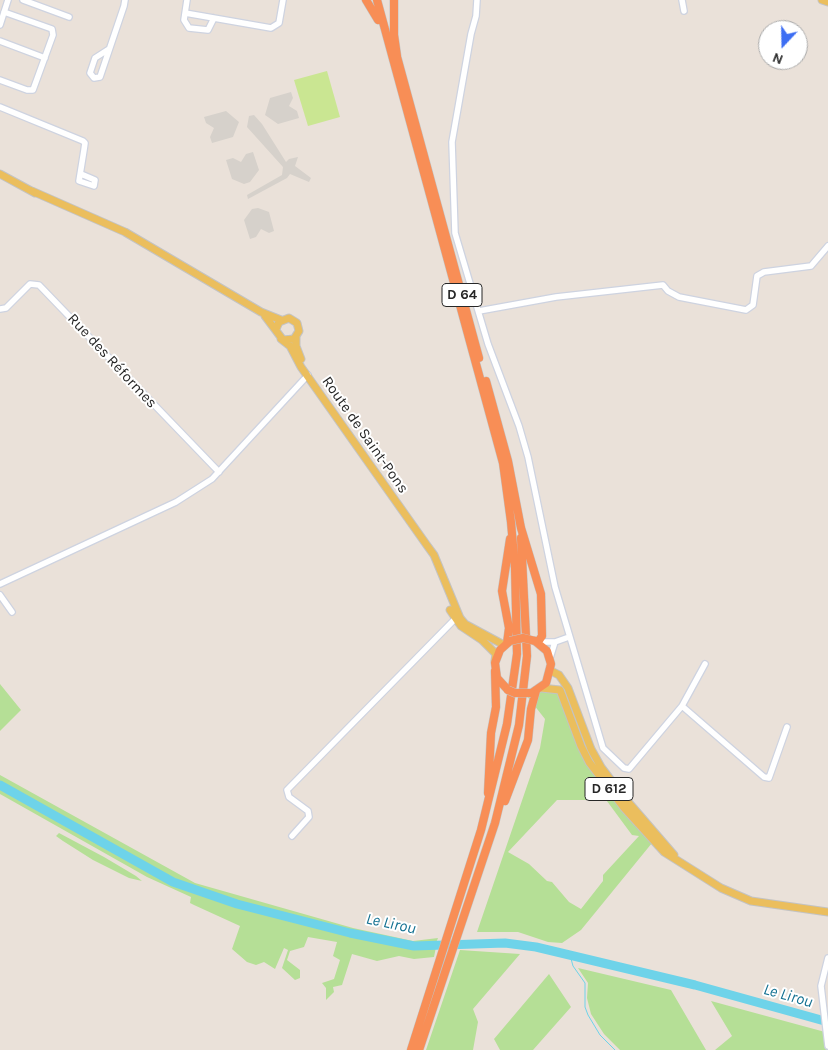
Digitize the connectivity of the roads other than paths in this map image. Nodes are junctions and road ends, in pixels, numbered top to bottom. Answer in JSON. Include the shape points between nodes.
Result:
{"nodes":[{"id":1,"x":8,"y":0,"type":"edge"},
{"id":2,"x":23,"y":0,"type":"edge"},
{"id":3,"x":125,"y":0,"type":"edge"},
{"id":4,"x":187,"y":0,"type":"edge"},
{"id":5,"x":284,"y":0,"type":"edge"},
{"id":6,"x":366,"y":0,"type":"edge"},
{"id":7,"x":379,"y":0,"type":"edge"},
{"id":8,"x":394,"y":0,"type":"edge"},
{"id":9,"x":477,"y":0,"type":"edge"},
{"id":10,"x":682,"y":0,"type":"edge"},
{"id":11,"x":822,"y":0,"type":"edge"},
{"id":12,"x":828,"y":2,"type":"edge"},
{"id":13,"x":684,"y":11,"type":"dead end"},
{"id":14,"x":4,"y":12,"type":"junction"},
{"id":15,"x":185,"y":13,"type":"junction"},
{"id":16,"x":69,"y":17,"type":"dead end"},
{"id":17,"x":214,"y":18,"type":"junction"},
{"id":18,"x":0,"y":25,"type":"edge"},
{"id":19,"x":0,"y":42,"type":"edge"},
{"id":20,"x":109,"y":50,"type":"junction"},
{"id":21,"x":45,"y":58,"type":"junction"},
{"id":22,"x":398,"y":63,"type":"junction"},
{"id":23,"x":396,"y":75,"type":"junction"},
{"id":24,"x":0,"y":80,"type":"edge"},
{"id":25,"x":0,"y":107,"type":"edge"},
{"id":26,"x":0,"y":174,"type":"edge"},
{"id":27,"x":81,"y":174,"type":"dead end"},
{"id":28,"x":828,"y":246,"type":"edge"},
{"id":29,"x":0,"y":309,"type":"edge"},
{"id":30,"x":478,"y":310,"type":"junction"},
{"id":31,"x":261,"y":312,"type":"junction"},
{"id":32,"x":281,"y":320,"type":"junction"},
{"id":33,"x":276,"y":329,"type":"junction"},
{"id":34,"x":296,"y":337,"type":"junction"},
{"id":35,"x":281,"y":339,"type":"junction"},
{"id":36,"x":307,"y":374,"type":"junction"},
{"id":37,"x":219,"y":472,"type":"junction"},
{"id":38,"x":511,"y":522,"type":"junction"},
{"id":39,"x":521,"y":528,"type":"junction"},
{"id":40,"x":0,"y":584,"type":"edge"},
{"id":41,"x":0,"y":595,"type":"edge"},
{"id":42,"x":12,"y":612,"type":"dead end"},
{"id":43,"x":457,"y":619,"type":"junction"},
{"id":44,"x":569,"y":637,"type":"junction"},
{"id":45,"x":555,"y":642,"type":"junction"},
{"id":46,"x":507,"y":643,"type":"junction"},
{"id":47,"x":538,"y":643,"type":"junction"},
{"id":48,"x":550,"y":658,"type":"junction"},
{"id":49,"x":705,"y":664,"type":"dead end"},
{"id":50,"x":495,"y":667,"type":"junction"},
{"id":51,"x":551,"y":671,"type":"junction"},
{"id":52,"x":536,"y":691,"type":"junction"},
{"id":53,"x":682,"y":706,"type":"junction"},
{"id":54,"x":787,"y":727,"type":"dead end"},
{"id":55,"x":495,"y":823,"type":"junction"},
{"id":56,"x":480,"y":830,"type":"junction"},
{"id":57,"x":292,"y":836,"type":"dead end"},
{"id":58,"x":687,"y":868,"type":"junction"},
{"id":59,"x":828,"y":912,"type":"edge"},
{"id":60,"x":828,"y":958,"type":"edge"},
{"id":61,"x":828,"y":1046,"type":"edge"},
{"id":62,"x":411,"y":1050,"type":"edge"},
{"id":63,"x":419,"y":1050,"type":"edge"}],
"edges":[{"from":1,"to":14,"type":"street"},
{"from":2,"to":16,"type":"street"},
{"from":3,"to":20,"type":"street"},
{"from":4,"to":15,"type":"street"},
{"from":5,"to":17,"type":"street","via":[[279,23],[271,28]]},
{"from":6,"to":23,"type":"highway","via":[[376,12]]},
{"from":7,"to":22,"type":"highway","number":"D 64"},
{"from":7,"to":23,"type":"highway","number":"D 64"},
{"from":8,"to":22,"type":"highway"},
{"from":9,"to":30,"type":"street","via":[[452,142],[454,233]]},
{"from":10,"to":13,"type":"street"},
{"from":11,"to":12,"type":"main road"},
{"from":14,"to":18,"type":"street"},
{"from":14,"to":21,"type":"street","via":[[53,31]]},
{"from":15,"to":17,"type":"street"},
{"from":15,"to":17,"type":"street","via":[[186,26],[204,31],[210,28]]},
{"from":19,"to":21,"type":"street"},
{"from":20,"to":20,"type":"street","via":[[96,58],[90,73],[94,78],[100,77]]},
{"from":21,"to":24,"type":"street","via":[[33,90]]},
{"from":22,"to":39,"type":"highway","number":"D 64","via":[[508,461]]},
{"from":23,"to":38,"type":"highway","number":"D 64","via":[[503,463]]},
{"from":25,"to":27,"type":"street","via":[[83,141]]},
{"from":26,"to":31,"type":"main road","via":[[107,223]]},
{"from":28,"to":30,"type":"street","via":[[811,266],[764,272],[757,276],[753,305],[746,310],[679,297],[668,292],[663,285]]},
{"from":29,"to":37,"type":"street","name":"Rue des Réformes","via":[[6,308],[30,284],[39,285]]},
{"from":30,"to":44,"type":"street","via":[[528,457],[555,587]]},
{"from":31,"to":32,"type":"main road"},
{"from":31,"to":33,"type":"main road"},
{"from":32,"to":33,"type":"main road"},
{"from":32,"to":34,"type":"main road","via":[[289,318],[297,323],[299,331]]},
{"from":33,"to":35,"type":"main road"},
{"from":34,"to":35,"type":"main road","via":[[289,341]]},
{"from":34,"to":36,"type":"main road","name":"Route de Saint-Pons","via":[[296,346]]},
{"from":35,"to":36,"type":"main road","name":"Route de Saint-Pons","via":[[290,346]]},
{"from":36,"to":37,"type":"street"},
{"from":36,"to":43,"type":"main road","name":"Route de Saint-Pons","via":[[434,555]]},
{"from":37,"to":40,"type":"street","via":[[176,502]]},
{"from":38,"to":46,"type":"highway","number":"D 64","via":[[502,591]]},
{"from":38,"to":56,"type":"highway","via":[[516,663],[505,733]]},
{"from":39,"to":47,"type":"highway","number":"D 64","via":[[542,600],[542,636]]},
{"from":39,"to":55,"type":"highway","via":[[527,656],[525,688]]},
{"from":41,"to":42,"type":"street"},
{"from":43,"to":46,"type":"main road"},
{"from":43,"to":50,"type":"main road","name":"Route de Saint-Pons","via":[[496,654]]},
{"from":43,"to":57,"type":"street","via":[[287,790],[289,797],[308,811],[309,817]]},
{"from":44,"to":45,"type":"street"},
{"from":44,"to":53,"type":"street","via":[[599,740],[624,768],[629,769]]},
{"from":45,"to":47,"type":"street"},
{"from":45,"to":48,"type":"street"},
{"from":46,"to":47,"type":"highway","bridge":true,"via":[[523,638]]},
{"from":46,"to":50,"type":"highway"},
{"from":47,"to":48,"type":"highway"},
{"from":48,"to":51,"type":"highway"},
{"from":49,"to":53,"type":"street"},
{"from":50,"to":52,"type":"highway","bridge":true,"via":[[502,685],[508,690],[515,693]]},
{"from":50,"to":56,"type":"highway","via":[[496,708],[491,733],[487,799]]},
{"from":51,"to":52,"type":"highway"},
{"from":51,"to":58,"type":"main road","number":"D 612","via":[[560,676],[568,688],[601,767],[662,844]]},
{"from":52,"to":55,"type":"highway","via":[[528,740]]},
{"from":52,"to":58,"type":"main road","number":"D 612","via":[[560,690],[580,746],[598,775],[664,852]]},
{"from":53,"to":54,"type":"street","via":[[764,777],[769,778],[771,774]]},
{"from":55,"to":63,"type":"highway"},
{"from":56,"to":62,"type":"highway"},
{"from":58,"to":59,"type":"main road","number":"D 612","via":[[751,901]]},
{"from":60,"to":61,"type":"street","via":[[821,986]]}]}
